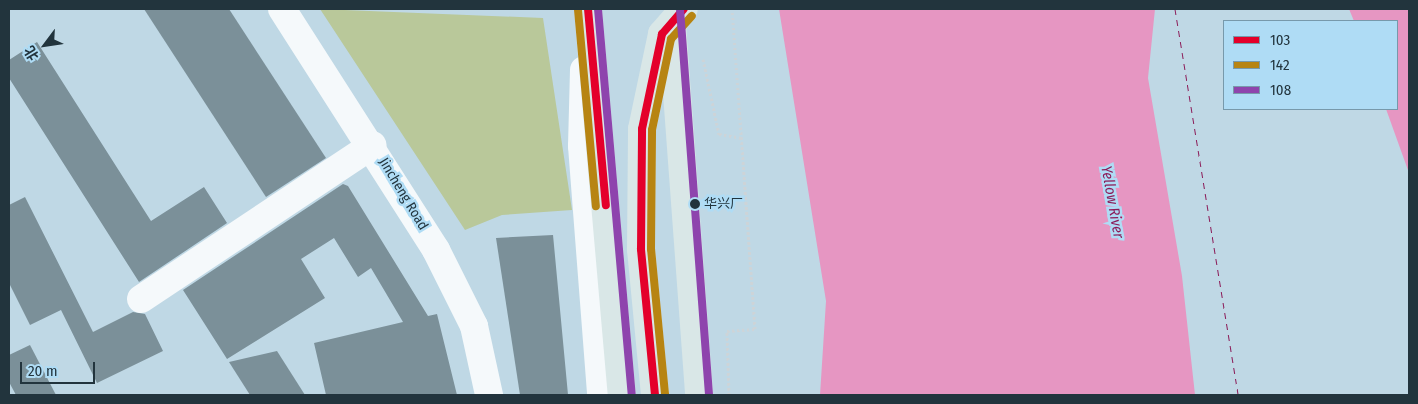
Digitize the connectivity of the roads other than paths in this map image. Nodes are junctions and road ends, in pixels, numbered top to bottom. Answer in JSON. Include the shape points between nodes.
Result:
{"nodes":[{"id":1,"x":282,"y":9,"type":"edge"},
{"id":2,"x":587,"y":9,"type":"edge"},
{"id":3,"x":670,"y":9,"type":"edge"},
{"id":4,"x":684,"y":9,"type":"edge"},
{"id":5,"x":373,"y":145,"type":"junction"},
{"id":6,"x":141,"y":299,"type":"dead end"},
{"id":7,"x":489,"y":395,"type":"edge"},
{"id":8,"x":600,"y":395,"type":"edge"},
{"id":9,"x":622,"y":395,"type":"edge"},
{"id":10,"x":654,"y":395,"type":"edge"},
{"id":11,"x":699,"y":395,"type":"edge"}],
"edges":[{"from":1,"to":5,"type":"street","name":"Jincheng Road"},
{"from":2,"to":8,"type":"street","via":[[582,146]]},
{"from":2,"to":9,"type":"main road"},
{"from":3,"to":11,"type":"main road"},
{"from":4,"to":10,"type":"main road","via":[[662,34],[642,128],[640,249]]},
{"from":5,"to":6,"type":"street"},
{"from":5,"to":7,"type":"street","name":"Jincheng Road","via":[[436,250],[474,326]]}]}
